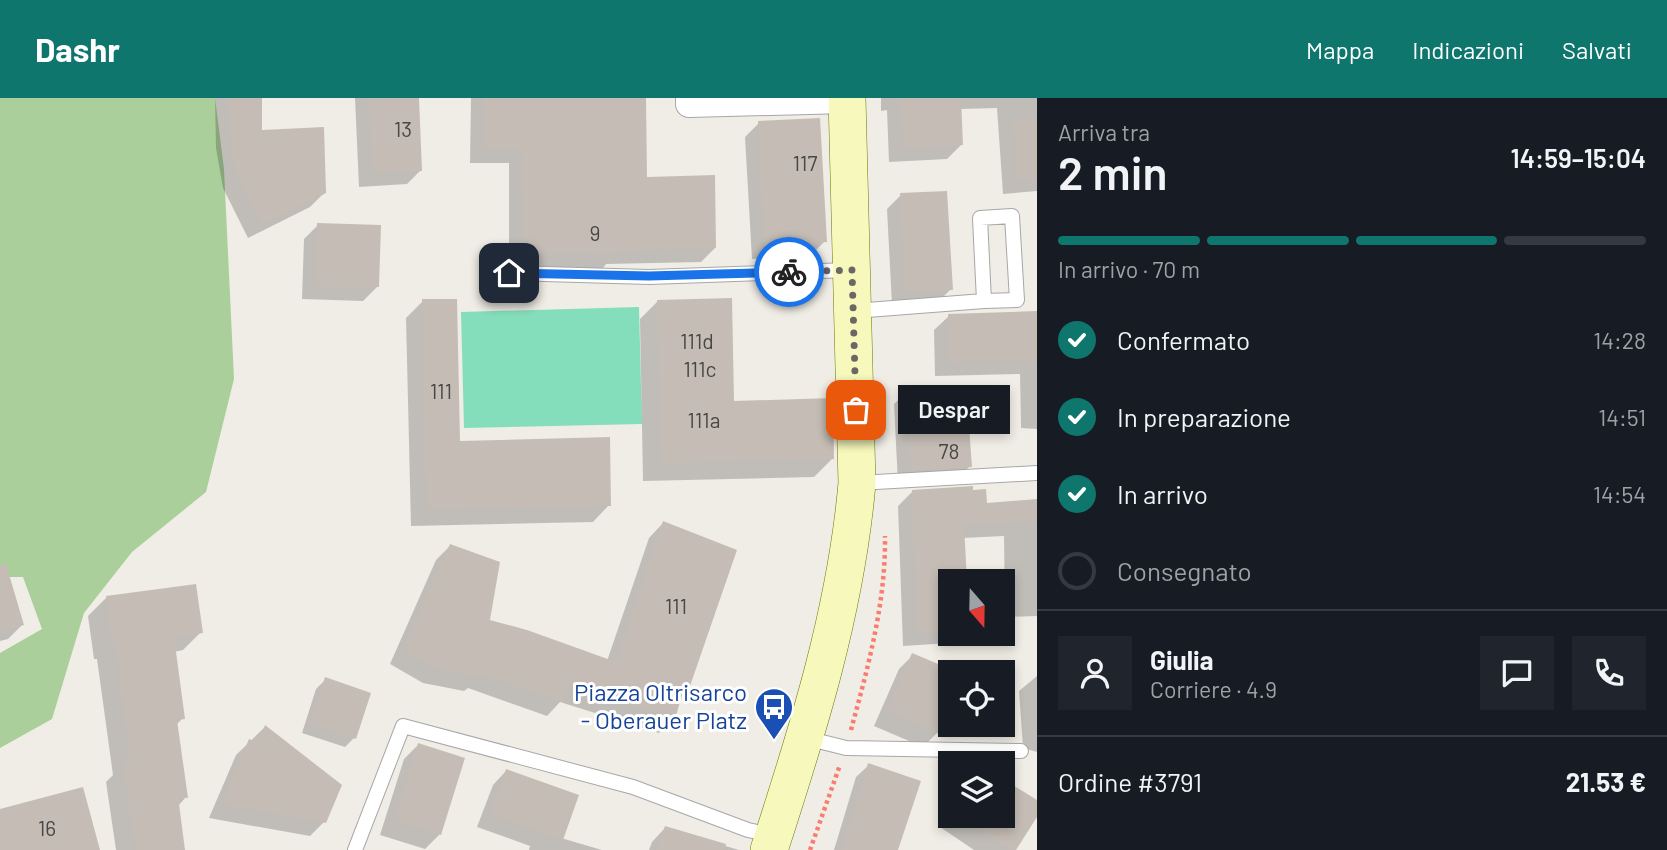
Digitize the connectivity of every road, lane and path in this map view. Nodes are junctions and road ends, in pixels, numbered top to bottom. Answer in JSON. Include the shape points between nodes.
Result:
{"nodes":[{"id":1,"x":689,"y":98,"type":"edge"},
{"id":2,"x":847,"y":99,"type":"edge"},
{"id":3,"x":852,"y":270,"type":"junction"},
{"id":4,"x":509,"y":273,"type":"dead end"},
{"id":5,"x":984,"y":301,"type":"junction"},
{"id":6,"x":854,"y":311,"type":"junction"},
{"id":7,"x":1037,"y":473,"type":"edge"},
{"id":8,"x":857,"y":483,"type":"junction"},
{"id":9,"x":805,"y":737,"type":"junction"},
{"id":10,"x":1021,"y":751,"type":"dead end"},
{"id":11,"x":771,"y":843,"type":"edge"},
{"id":12,"x":355,"y":850,"type":"edge"}],
"edges":[{"from":1,"to":2,"type":"street","via":[[689,104]]},
{"from":2,"to":3,"type":"street"},
{"from":3,"to":4,"type":"lane","via":[[649,276]]},
{"from":3,"to":6,"type":"street"},
{"from":5,"to":5,"type":"lane","via":[[1017,300],[1012,216],[979,218]]},
{"from":5,"to":6,"type":"lane"},
{"from":6,"to":8,"type":"street"},
{"from":7,"to":8,"type":"lane"},
{"from":8,"to":9,"type":"street","via":[[845,580]]},
{"from":9,"to":10,"type":"lane","via":[[846,748]]},
{"from":9,"to":11,"type":"street"},
{"from":11,"to":12,"type":"lane","via":[[633,787],[403,726]]}]}
